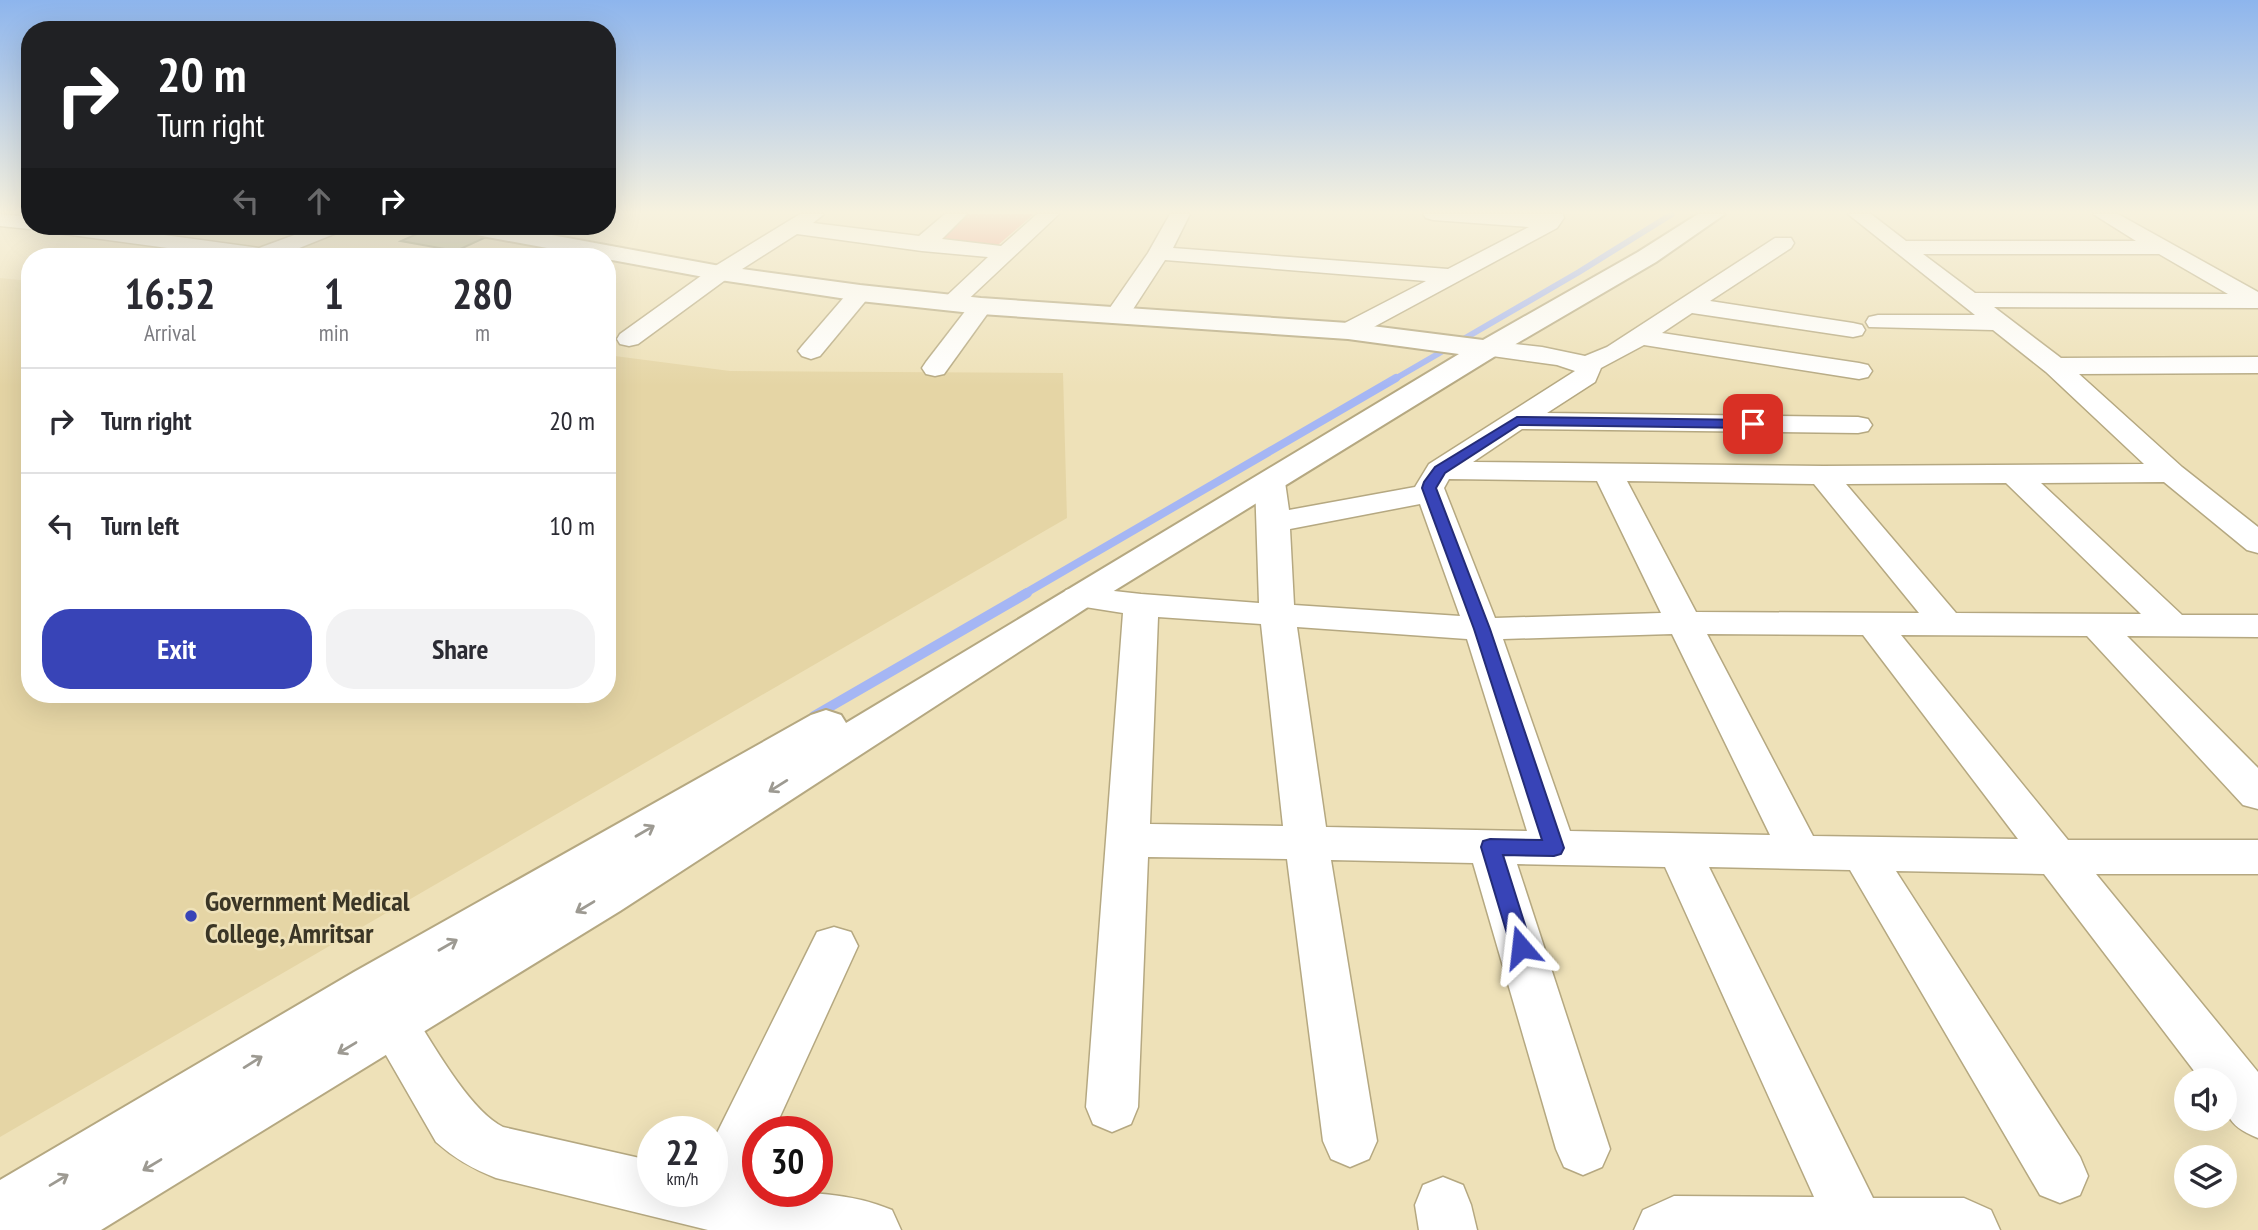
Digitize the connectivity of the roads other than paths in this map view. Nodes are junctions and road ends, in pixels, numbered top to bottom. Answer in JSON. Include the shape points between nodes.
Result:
{"nodes":[{"id":1,"x":710,"y":271,"type":"edge"},
{"id":2,"x":986,"y":271,"type":"edge"},
{"id":3,"x":1146,"y":271,"type":"edge"},
{"id":4,"x":1394,"y":271,"type":"edge"},
{"id":5,"x":1461,"y":271,"type":"edge"},
{"id":6,"x":1587,"y":271,"type":"edge"},
{"id":7,"x":1619,"y":271,"type":"edge"},
{"id":8,"x":1739,"y":271,"type":"edge"},
{"id":9,"x":1931,"y":271,"type":"edge"},
{"id":10,"x":2206,"y":271,"type":"edge"},
{"id":11,"x":720,"y":273,"type":"junction"},
{"id":12,"x":1453,"y":276,"type":"junction"},
{"id":13,"x":860,"y":293,"type":"junction"},
{"id":14,"x":1968,"y":300,"type":"junction"},
{"id":15,"x":2258,"y":301,"type":"edge"},
{"id":16,"x":951,"y":303,"type":"junction"},
{"id":17,"x":1688,"y":305,"type":"junction"},
{"id":18,"x":981,"y":306,"type":"junction"},
{"id":19,"x":1116,"y":315,"type":"junction"},
{"id":20,"x":1878,"y":322,"type":"dead end"},
{"id":21,"x":1998,"y":323,"type":"junction"},
{"id":22,"x":1853,"y":330,"type":"dead end"},
{"id":23,"x":1348,"y":331,"type":"junction"},
{"id":24,"x":1640,"y":337,"type":"junction"},
{"id":25,"x":629,"y":339,"type":"dead end"},
{"id":26,"x":1470,"y":348,"type":"junction"},
{"id":27,"x":811,"y":351,"type":"dead end"},
{"id":28,"x":1587,"y":365,"type":"junction"},
{"id":29,"x":2258,"y":365,"type":"edge"},
{"id":30,"x":2055,"y":366,"type":"junction"},
{"id":31,"x":935,"y":368,"type":"dead end"},
{"id":32,"x":1859,"y":371,"type":"dead end"},
{"id":33,"x":1517,"y":421,"type":"junction"},
{"id":34,"x":1858,"y":425,"type":"dead end"},
{"id":35,"x":1607,"y":472,"type":"junction"},
{"id":36,"x":2171,"y":472,"type":"junction"},
{"id":37,"x":2013,"y":474,"type":"junction"},
{"id":38,"x":1823,"y":475,"type":"junction"},
{"id":39,"x":1435,"y":482,"type":"junction"},
{"id":40,"x":1273,"y":502,"type":"junction"},
{"id":41,"x":2253,"y":535,"type":"edge"},
{"id":42,"x":1078,"y":597,"type":"junction"},
{"id":43,"x":1141,"y":605,"type":"junction"},
{"id":44,"x":1278,"y":616,"type":"junction"},
{"id":45,"x":1686,"y":623,"type":"junction"},
{"id":46,"x":1873,"y":624,"type":"junction"},
{"id":47,"x":1946,"y":624,"type":"junction"},
{"id":48,"x":2096,"y":625,"type":"junction"},
{"id":49,"x":2172,"y":625,"type":"junction"},
{"id":50,"x":2258,"y":626,"type":"edge"},
{"id":51,"x":1482,"y":629,"type":"junction"},
{"id":52,"x":2258,"y":794,"type":"edge"},
{"id":53,"x":1127,"y":840,"type":"junction"},
{"id":54,"x":1306,"y":843,"type":"junction"},
{"id":55,"x":1490,"y":847,"type":"junction"},
{"id":56,"x":1554,"y":848,"type":"junction"},
{"id":57,"x":1679,"y":850,"type":"junction"},
{"id":58,"x":1800,"y":852,"type":"junction"},
{"id":59,"x":1863,"y":853,"type":"junction"},
{"id":60,"x":2057,"y":857,"type":"junction"},
{"id":61,"x":2257,"y":857,"type":"edge"},
{"id":62,"x":834,"y":946,"type":"dead end"},
{"id":63,"x":382,"y":1005,"type":"junction"},
{"id":64,"x":1112,"y":1107,"type":"dead end"},
{"id":65,"x":2258,"y":1113,"type":"edge"},
{"id":66,"x":728,"y":1128,"type":"edge"},
{"id":67,"x":1350,"y":1141,"type":"dead end"},
{"id":68,"x":1583,"y":1149,"type":"dead end"},
{"id":69,"x":2060,"y":1176,"type":"dead end"},
{"id":70,"x":637,"y":1185,"type":"edge"},
{"id":71,"x":728,"y":1204,"type":"edge"},
{"id":72,"x":0,"y":1215,"type":"edge"},
{"id":73,"x":1856,"y":1225,"type":"junction"},
{"id":74,"x":42,"y":1230,"type":"edge"},
{"id":75,"x":872,"y":1230,"type":"edge"},
{"id":76,"x":1663,"y":1230,"type":"edge"},
{"id":77,"x":1971,"y":1230,"type":"edge"}],
"edges":[{"from":1,"to":11,"type":"street"},
{"from":2,"to":16,"type":"street"},
{"from":3,"to":19,"type":"street"},
{"from":4,"to":12,"type":"street"},
{"from":5,"to":12,"type":"street"},
{"from":6,"to":26,"type":"street"},
{"from":7,"to":26,"type":"street"},
{"from":8,"to":17,"type":"street"},
{"from":9,"to":14,"type":"street"},
{"from":10,"to":15,"type":"street"},
{"from":11,"to":13,"type":"street"},
{"from":11,"to":25,"type":"street"},
{"from":12,"to":23,"type":"street"},
{"from":13,"to":16,"type":"street"},
{"from":13,"to":27,"type":"street"},
{"from":14,"to":15,"type":"street"},
{"from":14,"to":21,"type":"street"},
{"from":16,"to":18,"type":"street"},
{"from":17,"to":22,"type":"street"},
{"from":17,"to":24,"type":"street"},
{"from":18,"to":19,"type":"street"},
{"from":18,"to":31,"type":"street"},
{"from":19,"to":23,"type":"street"},
{"from":20,"to":21,"type":"street"},
{"from":21,"to":30,"type":"street"},
{"from":23,"to":26,"type":"street"},
{"from":24,"to":28,"type":"street"},
{"from":24,"to":32,"type":"street"},
{"from":26,"to":28,"type":"street"},
{"from":26,"to":40,"type":"street"},
{"from":63,"to":26,"type":"street","one_way":true,"via":[[1125,541]]},
{"from":28,"to":33,"type":"street","via":[[1586,376]]},
{"from":29,"to":30,"type":"street"},
{"from":30,"to":36,"type":"street"},
{"from":33,"to":34,"type":"street"},
{"from":33,"to":39,"type":"street"},
{"from":35,"to":38,"type":"street"},
{"from":35,"to":39,"type":"street"},
{"from":35,"to":45,"type":"street"},
{"from":36,"to":37,"type":"street"},
{"from":36,"to":41,"type":"street"},
{"from":37,"to":38,"type":"street"},
{"from":37,"to":49,"type":"street"},
{"from":38,"to":47,"type":"street"},
{"from":39,"to":40,"type":"street"},
{"from":39,"to":51,"type":"street"},
{"from":40,"to":42,"type":"street"},
{"from":40,"to":44,"type":"street"},
{"from":42,"to":43,"type":"street"},
{"from":42,"to":63,"type":"street","one_way":true,"via":[[602,897]]},
{"from":43,"to":44,"type":"street"},
{"from":43,"to":53,"type":"street"},
{"from":44,"to":51,"type":"street"},
{"from":44,"to":54,"type":"street"},
{"from":45,"to":46,"type":"street"},
{"from":45,"to":51,"type":"street"},
{"from":45,"to":58,"type":"street"},
{"from":46,"to":47,"type":"street"},
{"from":46,"to":60,"type":"street"},
{"from":47,"to":48,"type":"street"},
{"from":48,"to":49,"type":"street"},
{"from":48,"to":52,"type":"street"},
{"from":49,"to":50,"type":"street"},
{"from":51,"to":56,"type":"street"},
{"from":53,"to":54,"type":"street"},
{"from":53,"to":64,"type":"street"},
{"from":54,"to":55,"type":"street"},
{"from":54,"to":67,"type":"street"},
{"from":55,"to":56,"type":"street"},
{"from":55,"to":68,"type":"street"},
{"from":56,"to":57,"type":"street"},
{"from":57,"to":58,"type":"street"},
{"from":57,"to":73,"type":"street"},
{"from":58,"to":59,"type":"street"},
{"from":59,"to":60,"type":"street"},
{"from":59,"to":69,"type":"street"},
{"from":60,"to":61,"type":"street"},
{"from":60,"to":65,"type":"street"},
{"from":62,"to":66,"type":"street"},
{"from":63,"to":70,"type":"street","via":[[455,1124],[474,1141],[496,1152]]},
{"from":72,"to":63,"type":"street","one_way":true},
{"from":63,"to":74,"type":"street","one_way":true},
{"from":71,"to":75,"type":"street"},
{"from":73,"to":76,"type":"street","via":[[1675,1225]]},
{"from":73,"to":77,"type":"street"}]}
